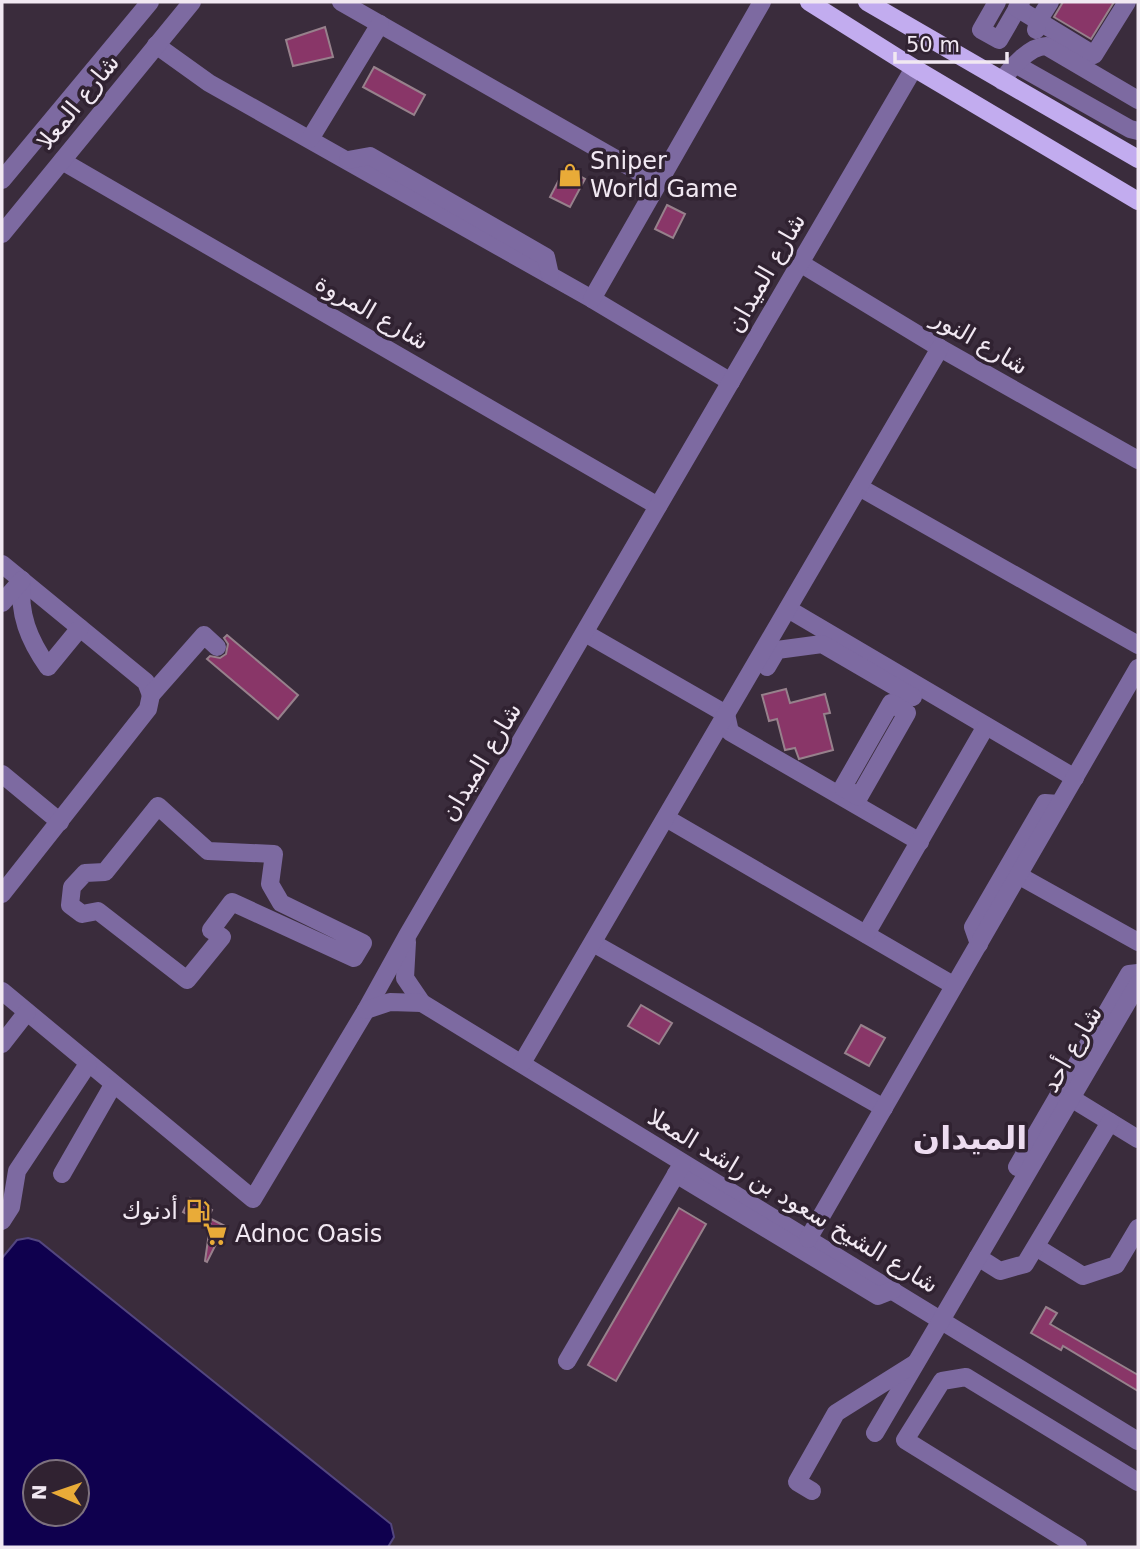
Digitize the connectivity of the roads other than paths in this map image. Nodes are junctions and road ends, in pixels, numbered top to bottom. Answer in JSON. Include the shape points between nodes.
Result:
{"nodes":[{"id":1,"x":150,"y":2,"type":"edge"},
{"id":2,"x":192,"y":2,"type":"edge"},
{"id":3,"x":341,"y":2,"type":"edge"},
{"id":4,"x":762,"y":2,"type":"edge"},
{"id":5,"x":810,"y":2,"type":"edge"},
{"id":6,"x":867,"y":2,"type":"edge"},
{"id":7,"x":997,"y":2,"type":"edge"},
{"id":8,"x":1050,"y":2,"type":"edge"},
{"id":9,"x":1127,"y":2,"type":"edge"},
{"id":10,"x":1019,"y":5,"type":"edge"},
{"id":11,"x":1038,"y":21,"type":"junction"},
{"id":12,"x":380,"y":24,"type":"junction"},
{"id":13,"x":156,"y":45,"type":"junction"},
{"id":14,"x":1027,"y":55,"type":"junction"},
{"id":15,"x":914,"y":68,"type":"junction"},
{"id":16,"x":1002,"y":81,"type":"junction"},
{"id":17,"x":1138,"y":100,"type":"edge"},
{"id":18,"x":1138,"y":131,"type":"edge"},
{"id":19,"x":310,"y":139,"type":"junction"},
{"id":20,"x":1138,"y":159,"type":"edge"},
{"id":21,"x":62,"y":161,"type":"junction"},
{"id":22,"x":2,"y":180,"type":"edge"},
{"id":23,"x":658,"y":183,"type":"junction"},
{"id":24,"x":1138,"y":201,"type":"edge"},
{"id":25,"x":2,"y":234,"type":"edge"},
{"id":26,"x":800,"y":263,"type":"junction"},
{"id":27,"x":592,"y":299,"type":"junction"},
{"id":28,"x":940,"y":348,"type":"junction"},
{"id":29,"x":731,"y":382,"type":"junction"},
{"id":30,"x":1138,"y":460,"type":"edge"},
{"id":31,"x":859,"y":486,"type":"junction"},
{"id":32,"x":659,"y":506,"type":"junction"},
{"id":33,"x":2,"y":564,"type":"edge"},
{"id":34,"x":22,"y":580,"type":"junction"},
{"id":35,"x":2,"y":603,"type":"edge"},
{"id":36,"x":788,"y":609,"type":"junction"},
{"id":37,"x":80,"y":628,"type":"junction"},
{"id":38,"x":585,"y":634,"type":"junction"},
{"id":39,"x":1138,"y":645,"type":"edge"},
{"id":40,"x":217,"y":647,"type":"dead end"},
{"id":41,"x":1138,"y":668,"type":"edge"},
{"id":42,"x":150,"y":695,"type":"junction"},
{"id":43,"x":912,"y":698,"type":"junction"},
{"id":44,"x":728,"y":723,"type":"junction"},
{"id":45,"x":986,"y":726,"type":"junction"},
{"id":46,"x":2,"y":774,"type":"edge"},
{"id":47,"x":1075,"y":778,"type":"junction"},
{"id":48,"x":1059,"y":804,"type":"junction"},
{"id":49,"x":666,"y":818,"type":"junction"},
{"id":50,"x":60,"y":822,"type":"junction"},
{"id":51,"x":920,"y":842,"type":"junction"},
{"id":52,"x":1018,"y":874,"type":"junction"},
{"id":53,"x":2,"y":894,"type":"edge"},
{"id":54,"x":866,"y":934,"type":"junction"},
{"id":55,"x":407,"y":936,"type":"junction"},
{"id":56,"x":1138,"y":942,"type":"edge"},
{"id":57,"x":593,"y":943,"type":"junction"},
{"id":58,"x":979,"y":944,"type":"junction"},
{"id":59,"x":1138,"y":973,"type":"edge"},
{"id":60,"x":187,"y":979,"type":"joint"},
{"id":61,"x":1138,"y":984,"type":"edge"},
{"id":62,"x":953,"y":985,"type":"junction"},
{"id":63,"x":2,"y":991,"type":"edge"},
{"id":64,"x":422,"y":1003,"type":"junction"},
{"id":65,"x":366,"y":1010,"type":"junction"},
{"id":66,"x":27,"y":1012,"type":"junction"},
{"id":67,"x":2,"y":1044,"type":"edge"},
{"id":68,"x":522,"y":1063,"type":"junction"},
{"id":69,"x":88,"y":1064,"type":"junction"},
{"id":70,"x":113,"y":1085,"type":"junction"},
{"id":71,"x":1071,"y":1098,"type":"junction"},
{"id":72,"x":884,"y":1108,"type":"junction"},
{"id":73,"x":1110,"y":1122,"type":"junction"},
{"id":74,"x":1138,"y":1139,"type":"edge"},
{"id":75,"x":679,"y":1169,"type":"junction"},
{"id":76,"x":62,"y":1174,"type":"dead end"},
{"id":77,"x":2,"y":1221,"type":"edge"},
{"id":78,"x":1138,"y":1228,"type":"edge"},
{"id":79,"x":808,"y":1239,"type":"junction"},
{"id":80,"x":1036,"y":1247,"type":"junction"},
{"id":81,"x":978,"y":1258,"type":"junction"},
{"id":82,"x":893,"y":1290,"type":"junction"},
{"id":83,"x":959,"y":1290,"type":"junction"},
{"id":84,"x":941,"y":1320,"type":"junction"},
{"id":85,"x":567,"y":1361,"type":"dead end"},
{"id":86,"x":916,"y":1363,"type":"junction"},
{"id":87,"x":875,"y":1433,"type":"dead end"},
{"id":88,"x":1138,"y":1441,"type":"edge"},
{"id":89,"x":1138,"y":1482,"type":"edge"},
{"id":90,"x":812,"y":1491,"type":"dead end"},
{"id":91,"x":1077,"y":1547,"type":"edge"}],
"edges":[{"from":1,"to":22,"type":"street","name":"شارع المعلا"},
{"from":2,"to":13,"type":"street","name":"شارع المعلا"},
{"from":3,"to":12,"type":"street"},
{"from":4,"to":23,"type":"street"},
{"from":5,"to":15,"type":"main road"},
{"from":6,"to":16,"type":"main road"},
{"from":7,"to":10,"type":"street","via":[[981,30],[999,40]]},
{"from":8,"to":11,"type":"street"},
{"from":9,"to":11,"type":"street","via":[[1094,55]]},
{"from":10,"to":11,"type":"street"},
{"from":11,"to":14,"type":"street"},
{"from":12,"to":19,"type":"street"},
{"from":12,"to":23,"type":"street"},
{"from":13,"to":19,"type":"street","via":[[209,83]]},
{"from":13,"to":21,"type":"street","name":"شارع المعلا"},
{"from":14,"to":16,"type":"street"},
{"from":14,"to":17,"type":"street","via":[[1046,46]]},
{"from":14,"to":18,"type":"street","via":[[1022,68]]},
{"from":15,"to":24,"type":"main road"},
{"from":15,"to":26,"type":"street","name":"شارع الميدان"},
{"from":16,"to":20,"type":"main road"},
{"from":19,"to":27,"type":"street"},
{"from":21,"to":25,"type":"street","name":"شارع المعلا"},
{"from":21,"to":32,"type":"street","name":"شارع المروة"},
{"from":23,"to":27,"type":"street"},
{"from":26,"to":28,"type":"street","name":"شارع النور"},
{"from":26,"to":29,"type":"street","name":"شارع الميدان"},
{"from":27,"to":29,"type":"street"},
{"from":28,"to":30,"type":"street","name":"شارع النور"},
{"from":28,"to":31,"type":"street"},
{"from":29,"to":32,"type":"street","name":"شارع الميدان"},
{"from":31,"to":36,"type":"street"},
{"from":31,"to":39,"type":"street"},
{"from":32,"to":38,"type":"street","name":"شارع الميدان"},
{"from":33,"to":34,"type":"street"},
{"from":34,"to":35,"type":"street"},
{"from":34,"to":37,"type":"street"},
{"from":34,"to":37,"type":"street","via":[[20,598],[31,642],[48,667]]},
{"from":36,"to":43,"type":"street"},
{"from":36,"to":44,"type":"street"},
{"from":37,"to":42,"type":"street","via":[[146,682]]},
{"from":38,"to":44,"type":"street"},
{"from":38,"to":55,"type":"street","name":"شارع الميدان"},
{"from":40,"to":42,"type":"street","via":[[204,635]]},
{"from":41,"to":47,"type":"street"},
{"from":42,"to":50,"type":"street","via":[[148,709]]},
{"from":43,"to":43,"type":"street","via":[[891,703],[843,787],[859,797]]},
{"from":43,"to":44,"type":"street","via":[[822,644],[777,650]]},
{"from":43,"to":45,"type":"street"},
{"from":44,"to":49,"type":"street","via":[[701,757]]},
{"from":44,"to":51,"type":"street"},
{"from":45,"to":47,"type":"street"},
{"from":45,"to":51,"type":"street"},
{"from":46,"to":50,"type":"street"},
{"from":47,"to":48,"type":"street"},
{"from":48,"to":52,"type":"street"},
{"from":48,"to":58,"type":"street","via":[[1045,803],[973,926]]},
{"from":49,"to":54,"type":"street"},
{"from":49,"to":57,"type":"street"},
{"from":50,"to":53,"type":"street"},
{"from":51,"to":54,"type":"street"},
{"from":52,"to":56,"type":"street"},
{"from":52,"to":58,"type":"street"},
{"from":54,"to":62,"type":"street"},
{"from":55,"to":64,"type":"street","name":"شارع الشيخ سعود بن راشد المعلا","via":[[405,978]]},
{"from":55,"to":65,"type":"street","name":"شارع الميدان"},
{"from":57,"to":68,"type":"street"},
{"from":57,"to":72,"type":"street"},
{"from":58,"to":62,"type":"street"},
{"from":59,"to":83,"type":"street","via":[[1129,974],[955,1273]]},
{"from":60,"to":60,"type":"street","via":[[97,911],[82,914],[70,905],[72,887],[85,873],[105,872],[158,806],[208,851],[274,854],[270,884],[281,903],[363,943],[354,958],[232,902],[211,930],[222,937]]},
{"from":61,"to":71,"type":"street","name":"شارع أحد"},
{"from":62,"to":72,"type":"street"},
{"from":63,"to":66,"type":"street","name":"شارع الميدان"},
{"from":64,"to":65,"type":"street","via":[[390,1002]]},
{"from":64,"to":68,"type":"street","name":"شارع الشيخ سعود بن راشد المعلا"},
{"from":65,"to":70,"type":"street","name":"شارع الميدان","via":[[253,1199]]},
{"from":66,"to":67,"type":"street"},
{"from":66,"to":69,"type":"street","name":"شارع الميدان"},
{"from":68,"to":75,"type":"street","name":"شارع الشيخ سعود بن راشد المعلا"},
{"from":69,"to":70,"type":"street","name":"شارع الميدان"},
{"from":69,"to":77,"type":"street","via":[[17,1171],[11,1207]]},
{"from":70,"to":76,"type":"street"},
{"from":71,"to":73,"type":"street"},
{"from":71,"to":81,"type":"street","name":"شارع أحد"},
{"from":72,"to":79,"type":"street"},
{"from":73,"to":74,"type":"street"},
{"from":73,"to":80,"type":"street"},
{"from":75,"to":79,"type":"street","name":"شارع الشيخ سعود بن راشد المعلا"},
{"from":75,"to":82,"type":"street","via":[[878,1296]]},
{"from":75,"to":85,"type":"street"},
{"from":78,"to":80,"type":"street","via":[[1115,1265],[1083,1276]]},
{"from":79,"to":82,"type":"street","name":"شارع الشيخ سعود بن راشد المعلا"},
{"from":80,"to":81,"type":"street","via":[[1025,1264],[1000,1271]]},
{"from":81,"to":83,"type":"street","name":"شارع أحد"},
{"from":82,"to":84,"type":"street","name":"شارع الشيخ سعود بن راشد المعلا"},
{"from":83,"to":84,"type":"street","name":"شارع أحد"},
{"from":84,"to":86,"type":"street","name":"شارع أحد"},
{"from":84,"to":88,"type":"street","name":"شارع الشيخ سعود بن راشد المعلا"},
{"from":86,"to":87,"type":"street","name":"شارع أحد"},
{"from":86,"to":90,"type":"street","via":[[836,1413],[797,1482]]},
{"from":89,"to":91,"type":"street","via":[[965,1377],[942,1381],[905,1440]]}]}
